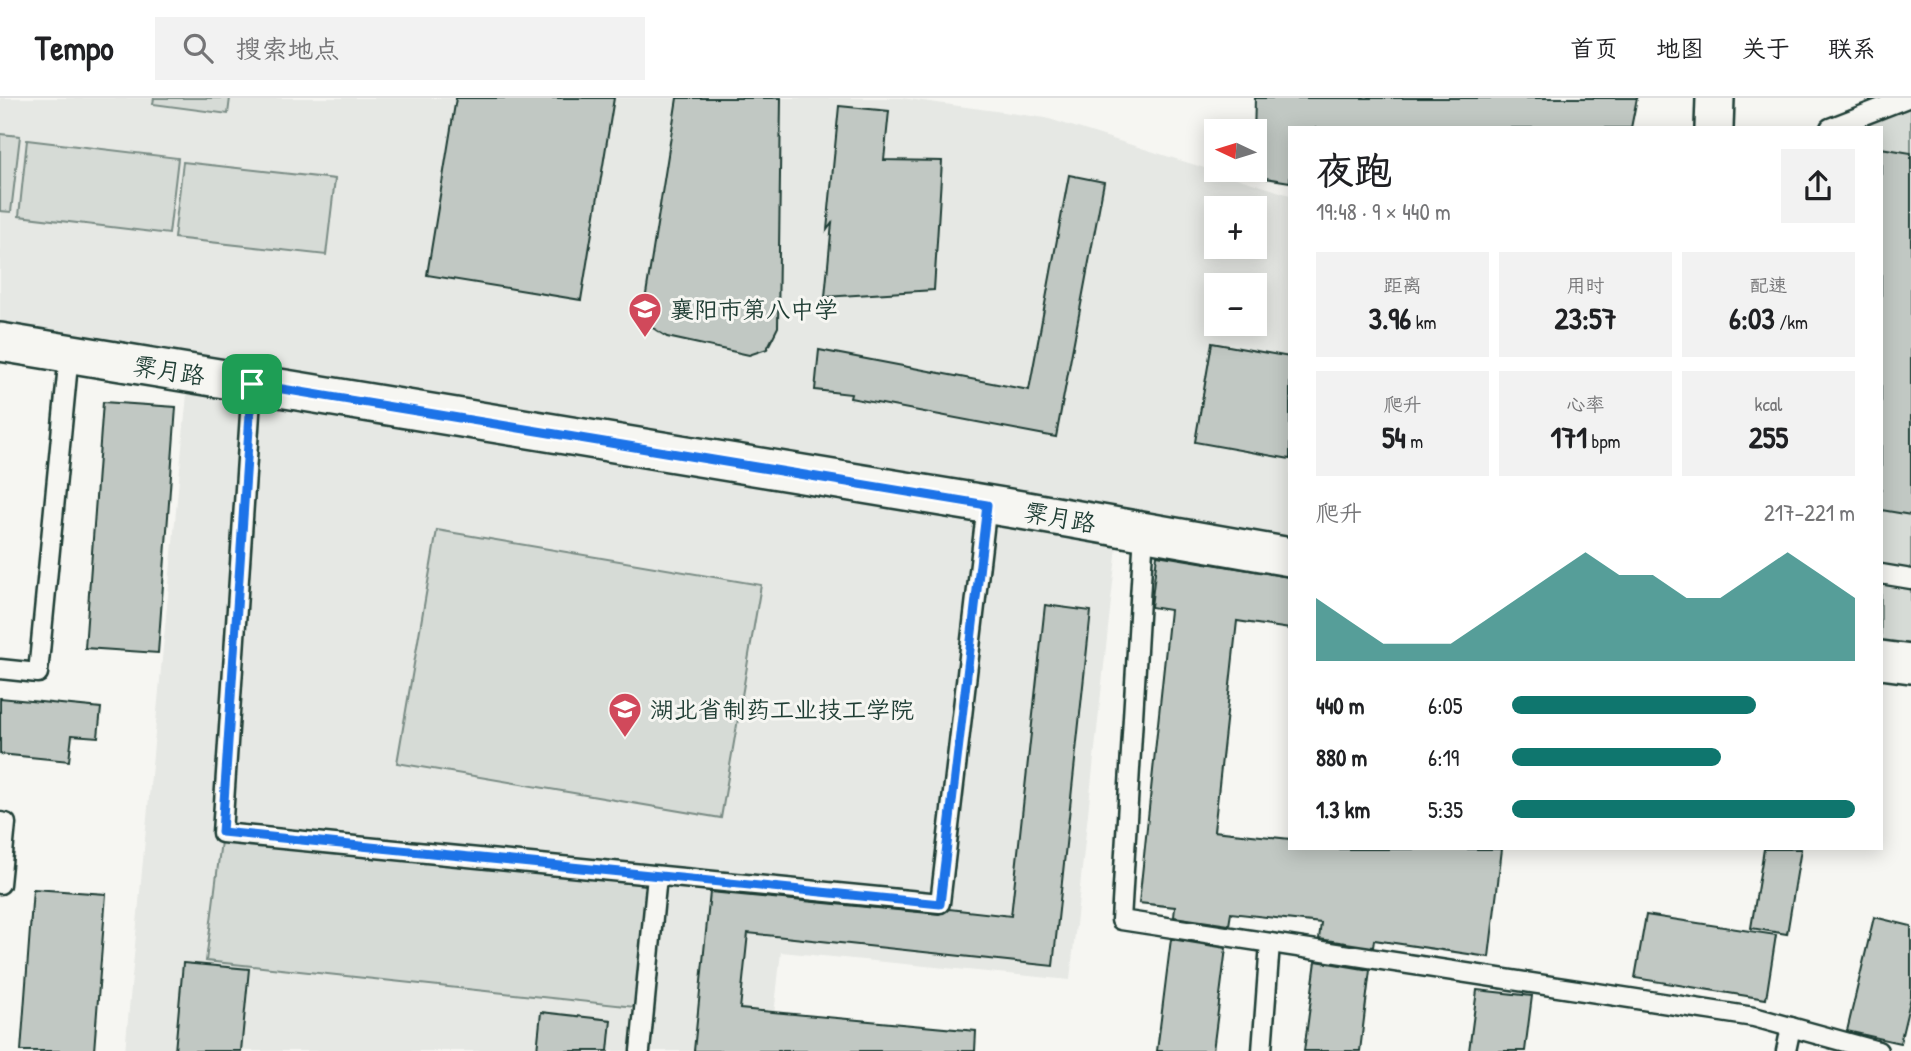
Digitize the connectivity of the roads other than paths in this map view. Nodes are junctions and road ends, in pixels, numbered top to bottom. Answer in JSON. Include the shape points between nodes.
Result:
{"nodes":[{"id":1,"x":1715,"y":98,"type":"edge"},
{"id":2,"x":1907,"y":98,"type":"edge"},
{"id":3,"x":1714,"y":126,"type":"edge"},
{"id":4,"x":1835,"y":126,"type":"edge"},
{"id":5,"x":0,"y":342,"type":"edge"},
{"id":6,"x":69,"y":354,"type":"junction"},
{"id":7,"x":252,"y":384,"type":"junction"},
{"id":8,"x":987,"y":505,"type":"junction"},
{"id":9,"x":1144,"y":532,"type":"junction"},
{"id":10,"x":1288,"y":557,"type":"edge"},
{"id":11,"x":1883,"y":574,"type":"edge"},
{"id":12,"x":1911,"y":579,"type":"edge"},
{"id":13,"x":1883,"y":660,"type":"edge"},
{"id":14,"x":1911,"y":664,"type":"edge"},
{"id":15,"x":0,"y":669,"type":"edge"},
{"id":16,"x":0,"y":822,"type":"edge"},
{"id":17,"x":657,"y":876,"type":"junction"},
{"id":18,"x":0,"y":884,"type":"edge"},
{"id":19,"x":1270,"y":943,"type":"junction"},
{"id":20,"x":1791,"y":1027,"type":"junction"},
{"id":21,"x":640,"y":1051,"type":"edge"},
{"id":22,"x":1262,"y":1051,"type":"edge"},
{"id":23,"x":1786,"y":1051,"type":"edge"},
{"id":24,"x":1878,"y":1051,"type":"edge"}],
"edges":[{"from":1,"to":3,"type":"street"},
{"from":2,"to":4,"type":"lane"},
{"from":5,"to":6,"type":"street","name":"霁月路"},
{"from":6,"to":7,"type":"street","name":"霁月路"},
{"from":6,"to":15,"type":"lane","via":[[38,673]]},
{"from":7,"to":8,"type":"street","name":"霁月路"},
{"from":7,"to":17,"type":"lane","via":[[222,832]]},
{"from":8,"to":9,"type":"street","name":"霁月路"},
{"from":8,"to":17,"type":"lane","via":[[940,904]]},
{"from":9,"to":10,"type":"street","name":"霁月路"},
{"from":9,"to":19,"type":"lane","via":[[1121,920]]},
{"from":11,"to":12,"type":"lane"},
{"from":13,"to":14,"type":"street"},
{"from":16,"to":18,"type":"lane","via":[[6,823]]},
{"from":17,"to":21,"type":"lane"},
{"from":19,"to":20,"type":"lane","via":[[1754,1017]]},
{"from":19,"to":22,"type":"lane"},
{"from":20,"to":23,"type":"lane"},
{"from":20,"to":24,"type":"lane"}]}
